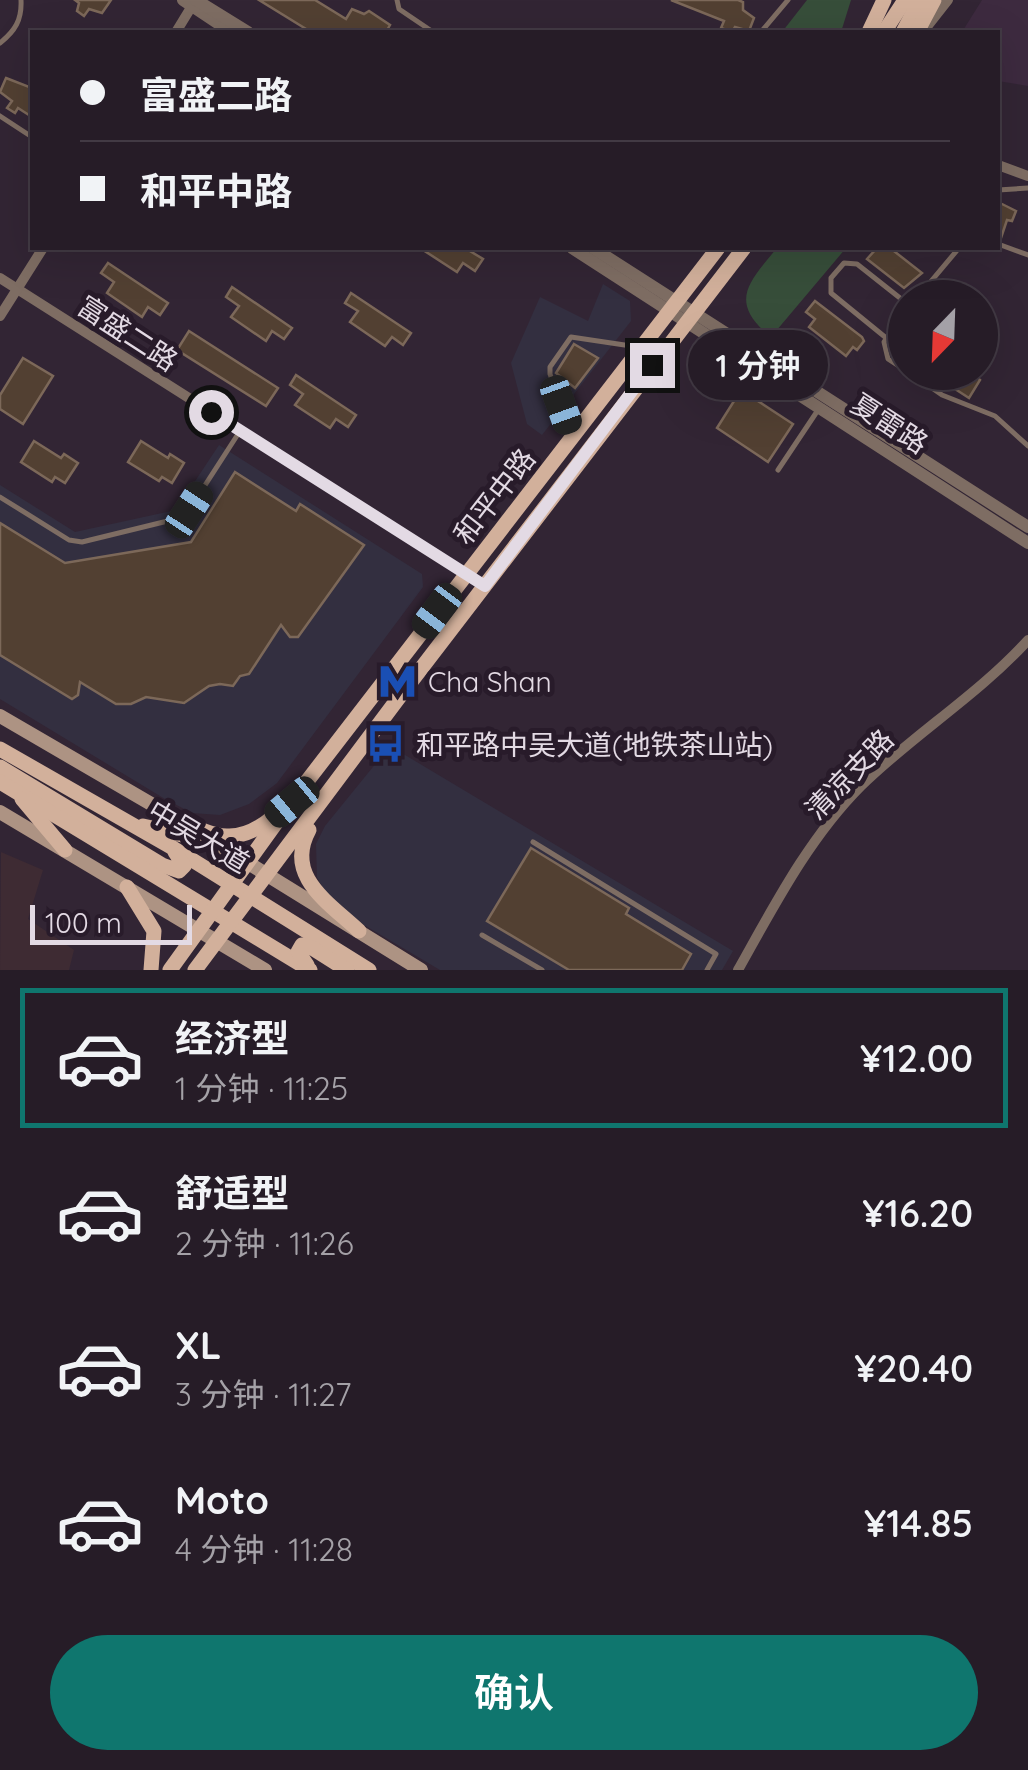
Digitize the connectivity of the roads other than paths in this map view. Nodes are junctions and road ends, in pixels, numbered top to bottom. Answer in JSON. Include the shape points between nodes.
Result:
{"nodes":[{"id":1,"x":20,"y":0,"type":"edge"},
{"id":2,"x":398,"y":0,"type":"edge"},
{"id":3,"x":788,"y":0,"type":"edge"},
{"id":4,"x":884,"y":0,"type":"edge"},
{"id":5,"x":905,"y":0,"type":"edge"},
{"id":6,"x":920,"y":0,"type":"edge"},
{"id":7,"x":934,"y":0,"type":"edge"},
{"id":8,"x":948,"y":0,"type":"edge"},
{"id":9,"x":192,"y":1,"type":"edge"},
{"id":10,"x":422,"y":25,"type":"junction"},
{"id":11,"x":177,"y":30,"type":"edge"},
{"id":12,"x":228,"y":30,"type":"edge"},
{"id":13,"x":244,"y":30,"type":"edge"},
{"id":14,"x":418,"y":30,"type":"edge"},
{"id":15,"x":430,"y":30,"type":"edge"},
{"id":16,"x":763,"y":30,"type":"edge"},
{"id":17,"x":870,"y":30,"type":"edge"},
{"id":18,"x":885,"y":30,"type":"edge"},
{"id":19,"x":904,"y":30,"type":"edge"},
{"id":20,"x":921,"y":30,"type":"edge"},
{"id":21,"x":922,"y":30,"type":"edge"},
{"id":22,"x":0,"y":44,"type":"edge"},
{"id":23,"x":0,"y":116,"type":"edge"},
{"id":24,"x":30,"y":136,"type":"edge"},
{"id":25,"x":1000,"y":166,"type":"edge"},
{"id":26,"x":1028,"y":176,"type":"edge"},
{"id":27,"x":1028,"y":188,"type":"edge"},
{"id":28,"x":1000,"y":190,"type":"edge"},
{"id":29,"x":1000,"y":245,"type":"edge"},
{"id":30,"x":42,"y":250,"type":"edge"},
{"id":31,"x":576,"y":250,"type":"edge"},
{"id":32,"x":596,"y":250,"type":"edge"},
{"id":33,"x":716,"y":250,"type":"edge"},
{"id":34,"x":742,"y":250,"type":"edge"},
{"id":35,"x":957,"y":250,"type":"edge"},
{"id":36,"x":1028,"y":253,"type":"edge"},
{"id":37,"x":0,"y":278,"type":"edge"},
{"id":38,"x":932,"y":280,"type":"edge"},
{"id":39,"x":18,"y":289,"type":"junction"},
{"id":40,"x":888,"y":289,"type":"edge"},
{"id":41,"x":673,"y":305,"type":"junction"},
{"id":42,"x":0,"y":316,"type":"edge"},
{"id":43,"x":691,"y":316,"type":"junction"},
{"id":44,"x":888,"y":334,"type":"edge"},
{"id":45,"x":885,"y":338,"type":"junction"},
{"id":46,"x":640,"y":347,"type":"junction"},
{"id":47,"x":888,"y":358,"type":"edge"},
{"id":48,"x":935,"y":390,"type":"edge"},
{"id":49,"x":820,"y":407,"type":"junction"},
{"id":50,"x":240,"y":431,"type":"junction"},
{"id":51,"x":572,"y":436,"type":"junction"},
{"id":52,"x":1028,"y":446,"type":"edge"},
{"id":53,"x":778,"y":470,"type":"dead end"},
{"id":54,"x":0,"y":497,"type":"edge"},
{"id":55,"x":1028,"y":528,"type":"edge"},
{"id":56,"x":1028,"y":543,"type":"edge"},
{"id":57,"x":465,"y":574,"type":"junction"},
{"id":58,"x":485,"y":586,"type":"junction"},
{"id":59,"x":1028,"y":640,"type":"edge"},
{"id":60,"x":0,"y":716,"type":"edge"},
{"id":61,"x":0,"y":749,"type":"edge"},
{"id":62,"x":0,"y":767,"type":"edge"},
{"id":63,"x":0,"y":782,"type":"edge"},
{"id":64,"x":335,"y":786,"type":"junction"},
{"id":65,"x":17,"y":792,"type":"junction"},
{"id":66,"x":292,"y":802,"type":"junction"},
{"id":67,"x":0,"y":812,"type":"edge"},
{"id":68,"x":177,"y":820,"type":"junction"},
{"id":69,"x":130,"y":823,"type":"junction"},
{"id":70,"x":213,"y":842,"type":"junction"},
{"id":71,"x":533,"y":842,"type":"dead end"},
{"id":72,"x":173,"y":848,"type":"junction"},
{"id":73,"x":65,"y":850,"type":"junction"},
{"id":74,"x":248,"y":863,"type":"junction"},
{"id":75,"x":267,"y":874,"type":"junction"},
{"id":76,"x":232,"y":885,"type":"junction"},
{"id":77,"x":127,"y":887,"type":"junction"},
{"id":78,"x":250,"y":896,"type":"junction"},
{"id":79,"x":213,"y":911,"type":"junction"},
{"id":80,"x":230,"y":922,"type":"junction"},
{"id":81,"x":199,"y":930,"type":"junction"},
{"id":82,"x":359,"y":931,"type":"junction"},
{"id":83,"x":482,"y":934,"type":"dead end"},
{"id":84,"x":216,"y":940,"type":"junction"},
{"id":85,"x":151,"y":970,"type":"edge"},
{"id":86,"x":170,"y":970,"type":"edge"},
{"id":87,"x":195,"y":970,"type":"edge"},
{"id":88,"x":265,"y":970,"type":"edge"},
{"id":89,"x":310,"y":970,"type":"edge"},
{"id":90,"x":347,"y":970,"type":"edge"},
{"id":91,"x":369,"y":970,"type":"edge"},
{"id":92,"x":421,"y":970,"type":"edge"},
{"id":93,"x":542,"y":970,"type":"edge"},
{"id":94,"x":707,"y":970,"type":"edge"},
{"id":95,"x":738,"y":970,"type":"edge"}],
"edges":[{"from":1,"to":22,"type":"lane","via":[[20,20]]},
{"from":2,"to":10,"type":"lane","via":[[399,9]]},
{"from":3,"to":16,"type":"lane"},
{"from":4,"to":17,"type":"main road"},
{"from":5,"to":18,"type":"main road"},
{"from":6,"to":19,"type":"main road"},
{"from":7,"to":20,"type":"main road"},
{"from":8,"to":21,"type":"street"},
{"from":9,"to":11,"type":"street"},
{"from":9,"to":12,"type":"street"},
{"from":9,"to":13,"type":"street"},
{"from":10,"to":14,"type":"lane"},
{"from":10,"to":15,"type":"lane"},
{"from":23,"to":24,"type":"lane"},
{"from":25,"to":26,"type":"street"},
{"from":27,"to":28,"type":"lane"},
{"from":29,"to":36,"type":"lane"},
{"from":30,"to":39,"type":"street"},
{"from":31,"to":41,"type":"street","name":"夏雷路"},
{"from":32,"to":41,"type":"street","name":"夏雷路"},
{"from":33,"to":41,"type":"main road","name":"和平中路"},
{"from":34,"to":43,"type":"main road","name":"和平中路"},
{"from":35,"to":38,"type":"lane"},
{"from":37,"to":39,"type":"street","name":"富盛二路"},
{"from":39,"to":42,"type":"street"},
{"from":39,"to":50,"type":"street","name":"富盛二路"},
{"from":40,"to":45,"type":"lane","via":[[857,264],[844,263],[832,278],[831,293]]},
{"from":41,"to":43,"type":"street","name":"夏雷路"},
{"from":41,"to":46,"type":"main road","name":"和平中路"},
{"from":43,"to":49,"type":"street","name":"夏雷路"},
{"from":43,"to":55,"type":"street","name":"夏雷路"},
{"from":43,"to":58,"type":"main road","name":"和平中路"},
{"from":44,"to":45,"type":"lane"},
{"from":45,"to":47,"type":"lane"},
{"from":46,"to":51,"type":"main road","name":"和平中路"},
{"from":46,"to":51,"type":"lane","via":[[571,338],[550,374]]},
{"from":48,"to":52,"type":"lane","via":[[996,416]]},
{"from":49,"to":53,"type":"lane"},
{"from":49,"to":56,"type":"street","name":"夏雷路"},
{"from":50,"to":54,"type":"lane","via":[[180,518],[82,542]]},
{"from":50,"to":57,"type":"street","name":"富盛二路"},
{"from":51,"to":57,"type":"main road","name":"和平中路"},
{"from":57,"to":58,"type":"street","name":"富盛二路"},
{"from":57,"to":66,"type":"main road","name":"和平中路"},
{"from":58,"to":64,"type":"main road","name":"和平中路"},
{"from":59,"to":95,"type":"street","name":"清凉支路","via":[[858,789],[801,862]]},
{"from":60,"to":68,"type":"main road"},
{"from":61,"to":69,"type":"main road","name":"中吴大道"},
{"from":62,"to":72,"type":"main road","via":[[180,871],[184,866]]},
{"from":63,"to":65,"type":"main road","name":"中吴大道"},
{"from":64,"to":75,"type":"main road","name":"和平中路"},
{"from":64,"to":82,"type":"main road","via":[[300,854],[310,886]]},
{"from":65,"to":73,"type":"main road"},
{"from":65,"to":79,"type":"main road","name":"中吴大道"},
{"from":66,"to":68,"type":"main road","via":[[256,831],[236,837]]},
{"from":66,"to":74,"type":"main road","name":"和平中路"},
{"from":67,"to":73,"type":"main road"},
{"from":68,"to":70,"type":"main road"},
{"from":69,"to":70,"type":"main road"},
{"from":69,"to":72,"type":"main road","name":"中吴大道"},
{"from":70,"to":74,"type":"main road"},
{"from":71,"to":94,"type":"lane","via":[[716,954]]},
{"from":72,"to":76,"type":"main road","name":"中吴大道"},
{"from":73,"to":77,"type":"main road"},
{"from":74,"to":75,"type":"main road"},
{"from":74,"to":76,"type":"main road","name":"和平中路"},
{"from":75,"to":78,"type":"main road","name":"和平中路"},
{"from":75,"to":82,"type":"main road"},
{"from":76,"to":78,"type":"main road","name":"中吴大道"},
{"from":76,"to":79,"type":"main road","name":"和平中路"},
{"from":77,"to":81,"type":"main road"},
{"from":77,"to":85,"type":"main road","via":[[154,930]]},
{"from":78,"to":80,"type":"main road","name":"和平中路"},
{"from":78,"to":91,"type":"main road","name":"中吴大道"},
{"from":79,"to":80,"type":"main road","name":"中吴大道"},
{"from":79,"to":81,"type":"main road","name":"和平中路"},
{"from":80,"to":84,"type":"main road","name":"和平中路"},
{"from":80,"to":89,"type":"main road","name":"中吴大道"},
{"from":81,"to":84,"type":"main road"},
{"from":81,"to":86,"type":"main road","name":"和平中路"},
{"from":82,"to":92,"type":"main road"},
{"from":83,"to":93,"type":"lane"},
{"from":84,"to":87,"type":"main road","name":"和平中路"},
{"from":84,"to":88,"type":"main road"},
{"from":89,"to":90,"type":"main road","via":[[298,952],[302,945]]}]}
